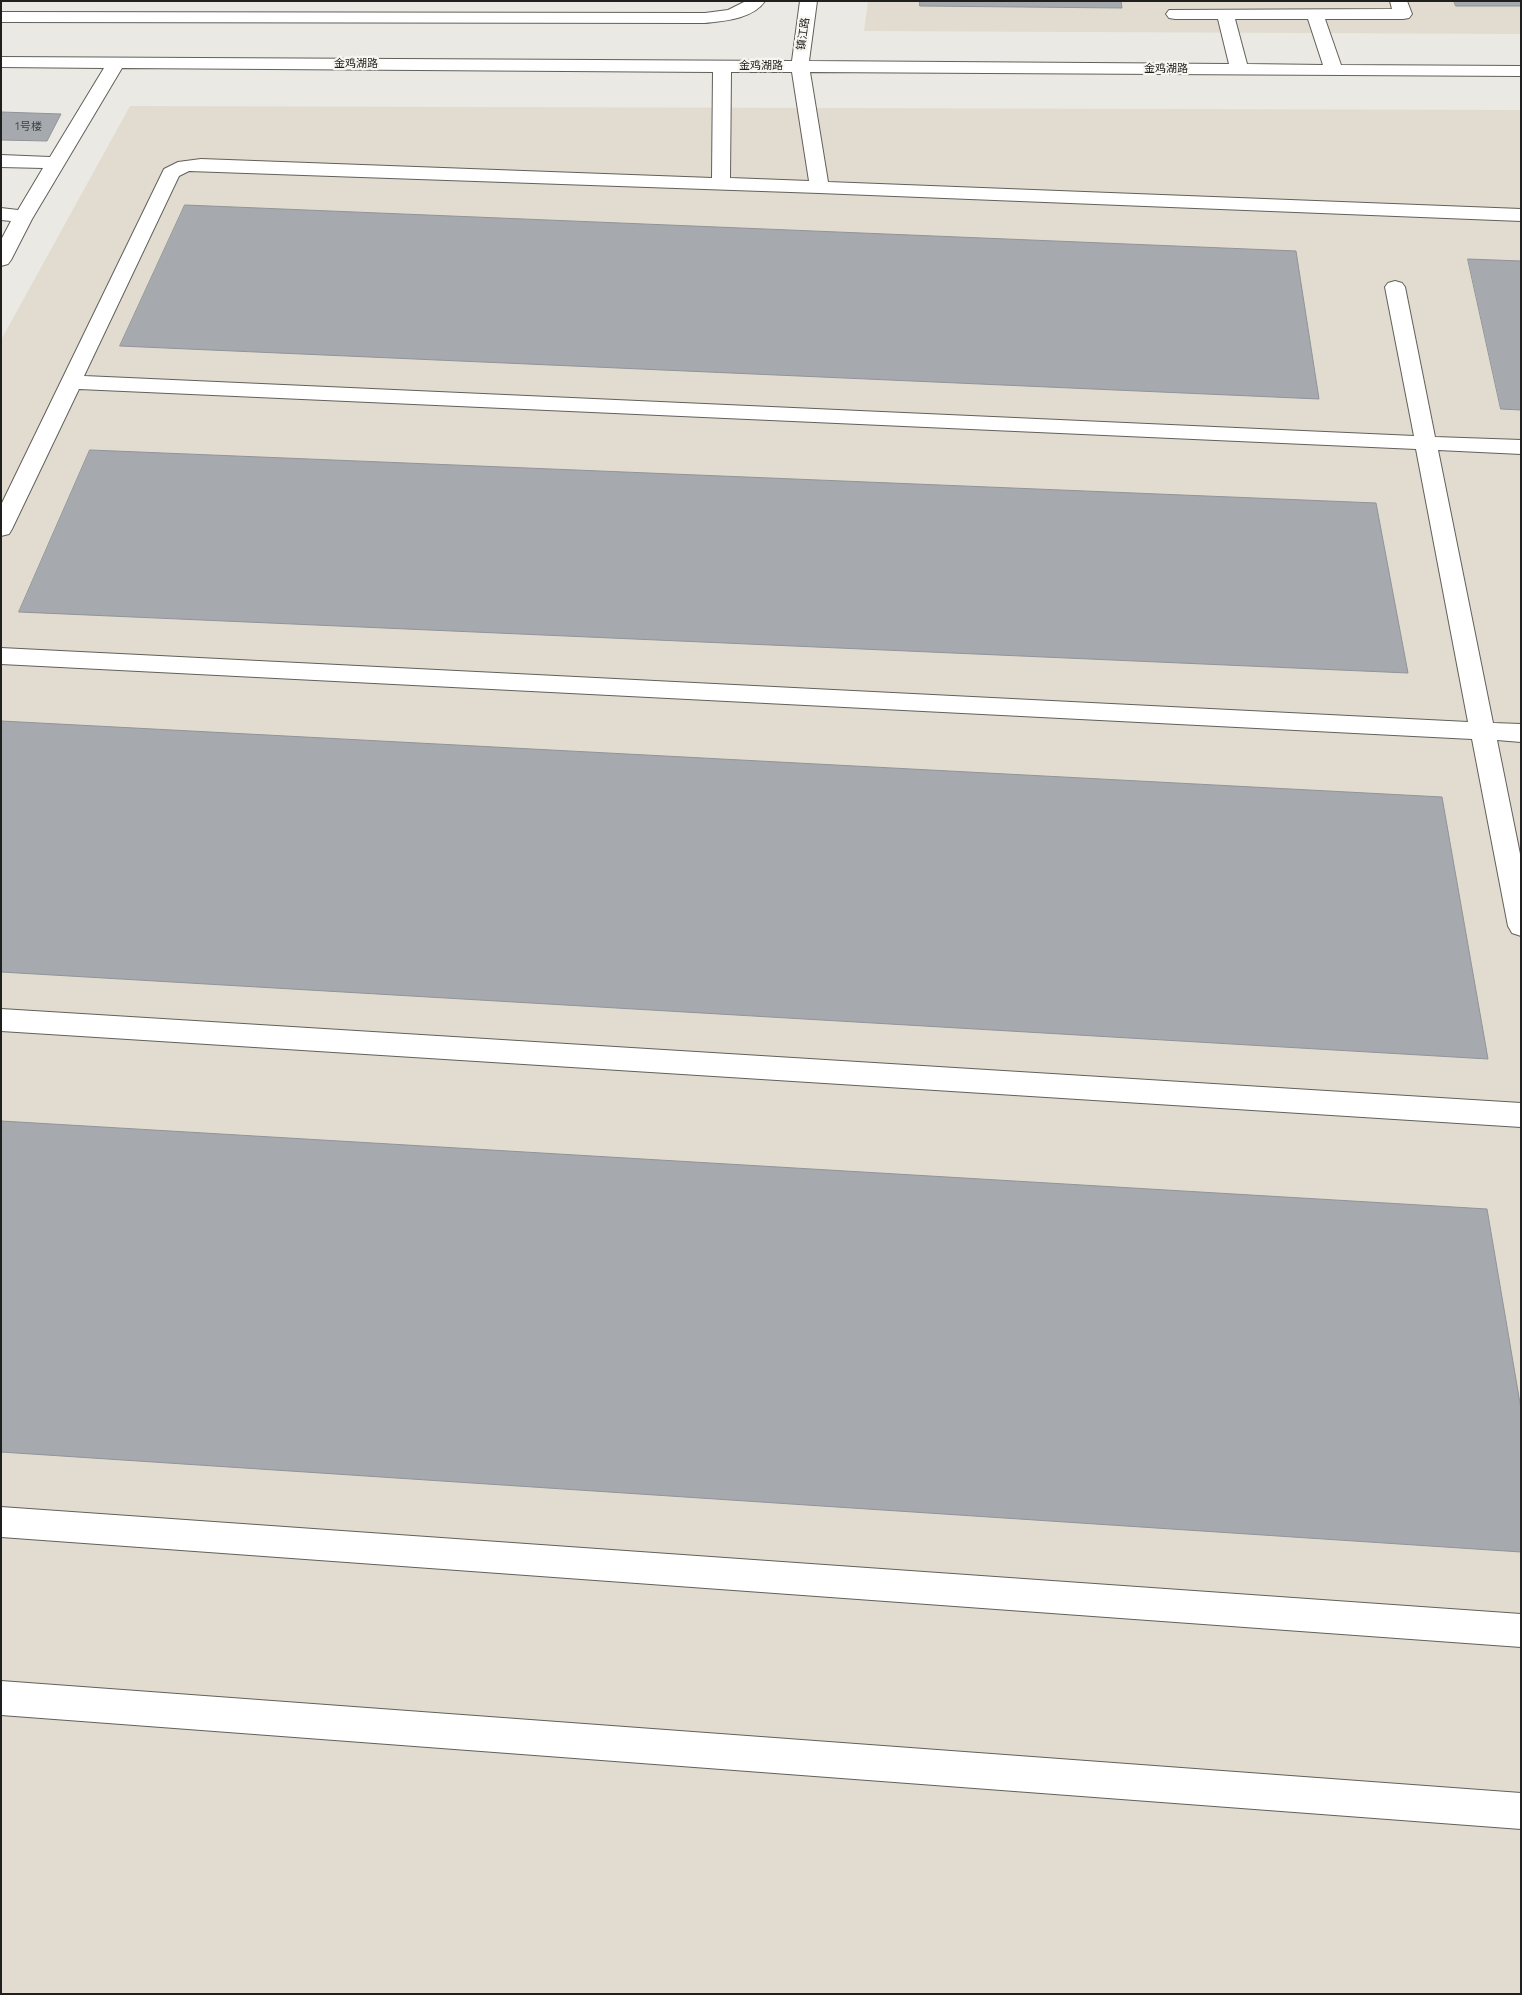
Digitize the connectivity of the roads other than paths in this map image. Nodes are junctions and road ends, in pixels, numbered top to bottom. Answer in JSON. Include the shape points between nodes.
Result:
{"nodes":[{"id":1,"x":757,"y":1,"type":"edge"},
{"id":2,"x":809,"y":1,"type":"edge"},
{"id":3,"x":1398,"y":1,"type":"edge"},
{"id":4,"x":1175,"y":14,"type":"dead end"},
{"id":5,"x":1225,"y":14,"type":"junction"},
{"id":6,"x":1316,"y":14,"type":"junction"},
{"id":7,"x":1,"y":17,"type":"edge"},
{"id":8,"x":1,"y":62,"type":"edge"},
{"id":9,"x":116,"y":63,"type":"junction"},
{"id":10,"x":722,"y":66,"type":"junction"},
{"id":11,"x":800,"y":66,"type":"junction"},
{"id":12,"x":1239,"y":69,"type":"junction"},
{"id":13,"x":1334,"y":70,"type":"junction"},
{"id":14,"x":1521,"y":71,"type":"edge"},
{"id":15,"x":1,"y":161,"type":"edge"},
{"id":16,"x":56,"y":163,"type":"junction"},
{"id":17,"x":721,"y":184,"type":"junction"},
{"id":18,"x":819,"y":187,"type":"junction"},
{"id":19,"x":1,"y":214,"type":"edge"},
{"id":20,"x":1521,"y":215,"type":"edge"},
{"id":21,"x":22,"y":219,"type":"junction"},
{"id":22,"x":1,"y":260,"type":"edge"},
{"id":23,"x":1395,"y":287,"type":"dead end"},
{"id":24,"x":71,"y":382,"type":"junction"},
{"id":25,"x":1425,"y":443,"type":"junction"},
{"id":26,"x":1521,"y":447,"type":"edge"},
{"id":27,"x":1,"y":529,"type":"edge"},
{"id":28,"x":2,"y":656,"type":"edge"},
{"id":29,"x":1482,"y":731,"type":"junction"},
{"id":30,"x":1521,"y":733,"type":"edge"},
{"id":31,"x":1521,"y":926,"type":"edge"},
{"id":32,"x":1,"y":1020,"type":"edge"},
{"id":33,"x":1521,"y":1115,"type":"edge"},
{"id":34,"x":1,"y":1522,"type":"edge"},
{"id":35,"x":1521,"y":1631,"type":"edge"},
{"id":36,"x":1,"y":1698,"type":"edge"},
{"id":37,"x":1521,"y":1811,"type":"edge"}],
"edges":[{"from":1,"to":7,"type":"street","via":[[728,16],[696,18]]},
{"from":2,"to":11,"type":"street","name":"镇江路"},
{"from":3,"to":6,"type":"street","via":[[1403,14]]},
{"from":4,"to":5,"type":"street"},
{"from":5,"to":6,"type":"street"},
{"from":5,"to":12,"type":"street"},
{"from":6,"to":13,"type":"street"},
{"from":8,"to":9,"type":"street","name":"金鸡湖路"},
{"from":9,"to":10,"type":"street","name":"金鸡湖路"},
{"from":9,"to":16,"type":"street"},
{"from":10,"to":11,"type":"street","name":"金鸡湖路"},
{"from":10,"to":17,"type":"street"},
{"from":11,"to":12,"type":"street","name":"金鸡湖路"},
{"from":11,"to":18,"type":"street","name":"镇江路"},
{"from":12,"to":13,"type":"street","name":"金鸡湖路"},
{"from":13,"to":14,"type":"street","name":"金鸡湖路"},
{"from":15,"to":16,"type":"street"},
{"from":16,"to":21,"type":"street"},
{"from":17,"to":18,"type":"street"},
{"from":17,"to":24,"type":"street","via":[[185,166],[172,174],[164,187]]},
{"from":18,"to":20,"type":"street"},
{"from":19,"to":21,"type":"street"},
{"from":21,"to":22,"type":"street"},
{"from":23,"to":25,"type":"street"},
{"from":24,"to":25,"type":"street"},
{"from":24,"to":27,"type":"street"},
{"from":25,"to":26,"type":"street"},
{"from":25,"to":29,"type":"street"},
{"from":28,"to":29,"type":"street"},
{"from":29,"to":30,"type":"street"},
{"from":29,"to":31,"type":"street"},
{"from":32,"to":33,"type":"street"},
{"from":34,"to":35,"type":"street"},
{"from":36,"to":37,"type":"street"}]}
